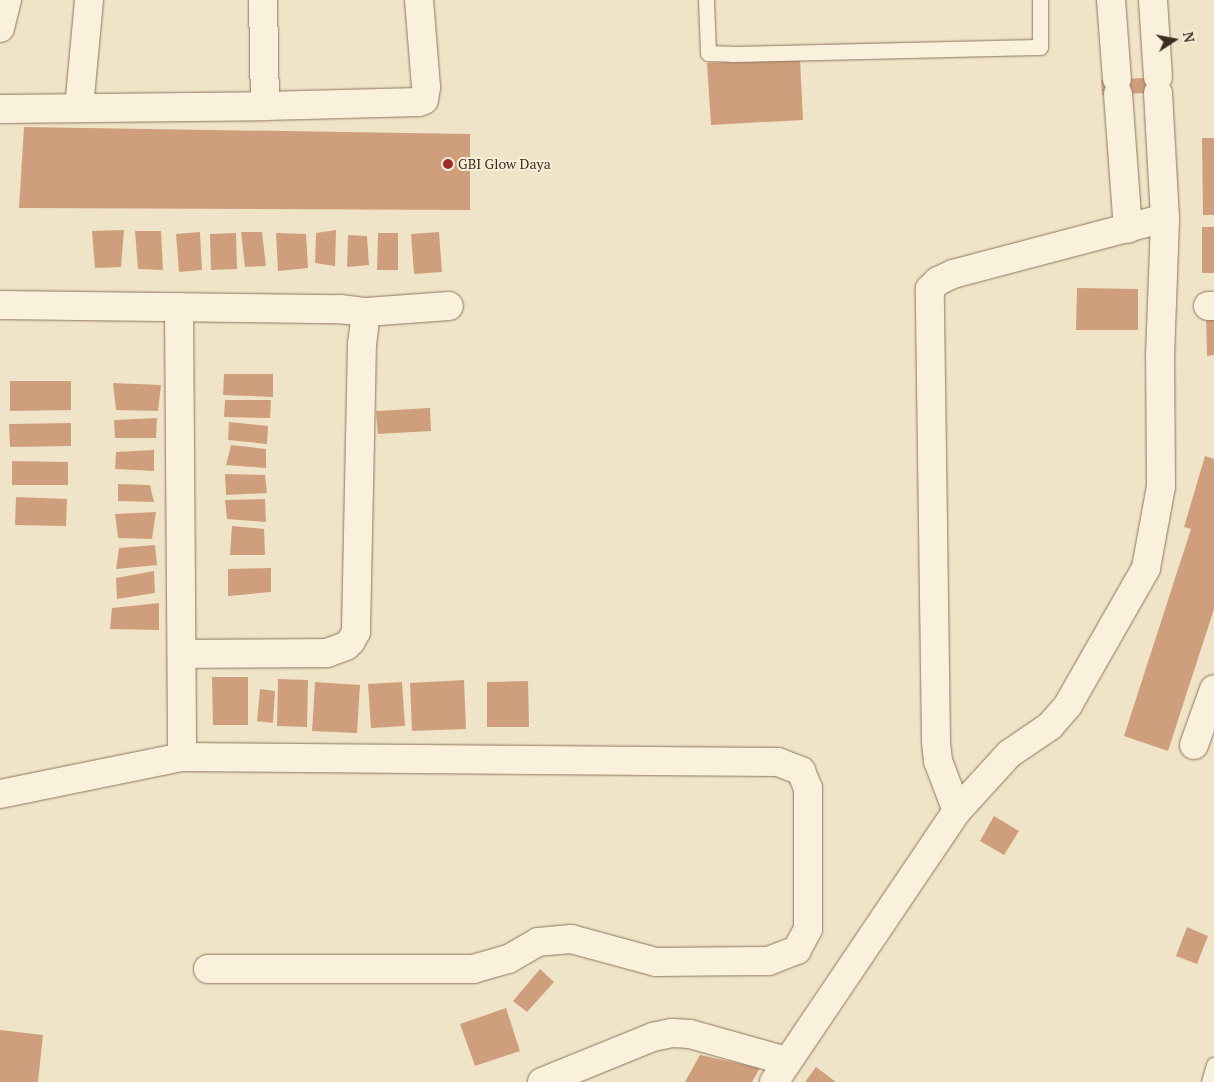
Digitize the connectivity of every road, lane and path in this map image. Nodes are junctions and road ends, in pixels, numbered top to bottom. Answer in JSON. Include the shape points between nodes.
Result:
{"nodes":[{"id":1,"x":7,"y":0,"type":"edge"},
{"id":2,"x":89,"y":0,"type":"edge"},
{"id":3,"x":263,"y":0,"type":"edge"},
{"id":4,"x":419,"y":0,"type":"edge"},
{"id":5,"x":706,"y":0,"type":"edge"},
{"id":6,"x":1040,"y":0,"type":"edge"},
{"id":7,"x":1111,"y":0,"type":"edge"},
{"id":8,"x":1153,"y":0,"type":"edge"},
{"id":9,"x":0,"y":28,"type":"edge"},
{"id":10,"x":265,"y":106,"type":"junction"},
{"id":11,"x":79,"y":108,"type":"junction"},
{"id":12,"x":0,"y":109,"type":"edge"},
{"id":13,"x":1166,"y":218,"type":"junction"},
{"id":14,"x":1128,"y":229,"type":"junction"},
{"id":15,"x":0,"y":304,"type":"edge"},
{"id":16,"x":448,"y":306,"type":"dead end"},
{"id":17,"x":179,"y":307,"type":"junction"},
{"id":18,"x":366,"y":312,"type":"junction"},
{"id":19,"x":182,"y":654,"type":"junction"},
{"id":20,"x":1214,"y":689,"type":"edge"},
{"id":21,"x":1194,"y":745,"type":"dead end"},
{"id":22,"x":182,"y":757,"type":"junction"},
{"id":23,"x":0,"y":794,"type":"edge"},
{"id":24,"x":957,"y":811,"type":"junction"},
{"id":25,"x":208,"y":969,"type":"dead end"},
{"id":26,"x":1214,"y":1065,"type":"edge"},
{"id":27,"x":780,"y":1072,"type":"edge"},
{"id":28,"x":542,"y":1082,"type":"edge"},
{"id":29,"x":1209,"y":1082,"type":"edge"}],
"edges":[{"from":1,"to":9,"type":"street"},
{"from":2,"to":11,"type":"street"},
{"from":3,"to":10,"type":"street"},
{"from":4,"to":10,"type":"street","via":[[426,88],[424,100],[412,103]]},
{"from":5,"to":6,"type":"lane","via":[[708,54],[732,54],[1040,47]]},
{"from":7,"to":14,"type":"street"},
{"from":8,"to":13,"type":"street"},
{"from":10,"to":11,"type":"street"},
{"from":11,"to":12,"type":"street"},
{"from":13,"to":14,"type":"street"},
{"from":13,"to":24,"type":"street","via":[[1160,357],[1161,486],[1146,568],[1068,705],[1050,726],[1009,754]]},
{"from":14,"to":24,"type":"street","via":[[953,274],[930,289],[936,742],[938,761]]},
{"from":15,"to":17,"type":"street"},
{"from":16,"to":18,"type":"street"},
{"from":17,"to":18,"type":"street"},
{"from":17,"to":19,"type":"street"},
{"from":18,"to":19,"type":"street","via":[[362,343],[356,632],[346,646],[328,653]]},
{"from":19,"to":22,"type":"street"},
{"from":20,"to":21,"type":"street"},
{"from":22,"to":23,"type":"street"},
{"from":22,"to":25,"type":"street","via":[[778,762],[801,771],[808,788],[808,928],[797,950],[768,960],[656,962],[571,938],[538,942],[508,959],[474,969]]},
{"from":24,"to":27,"type":"street"},
{"from":26,"to":29,"type":"lane"},
{"from":27,"to":28,"type":"street","via":[[690,1034],[672,1033],[653,1037]]}]}
